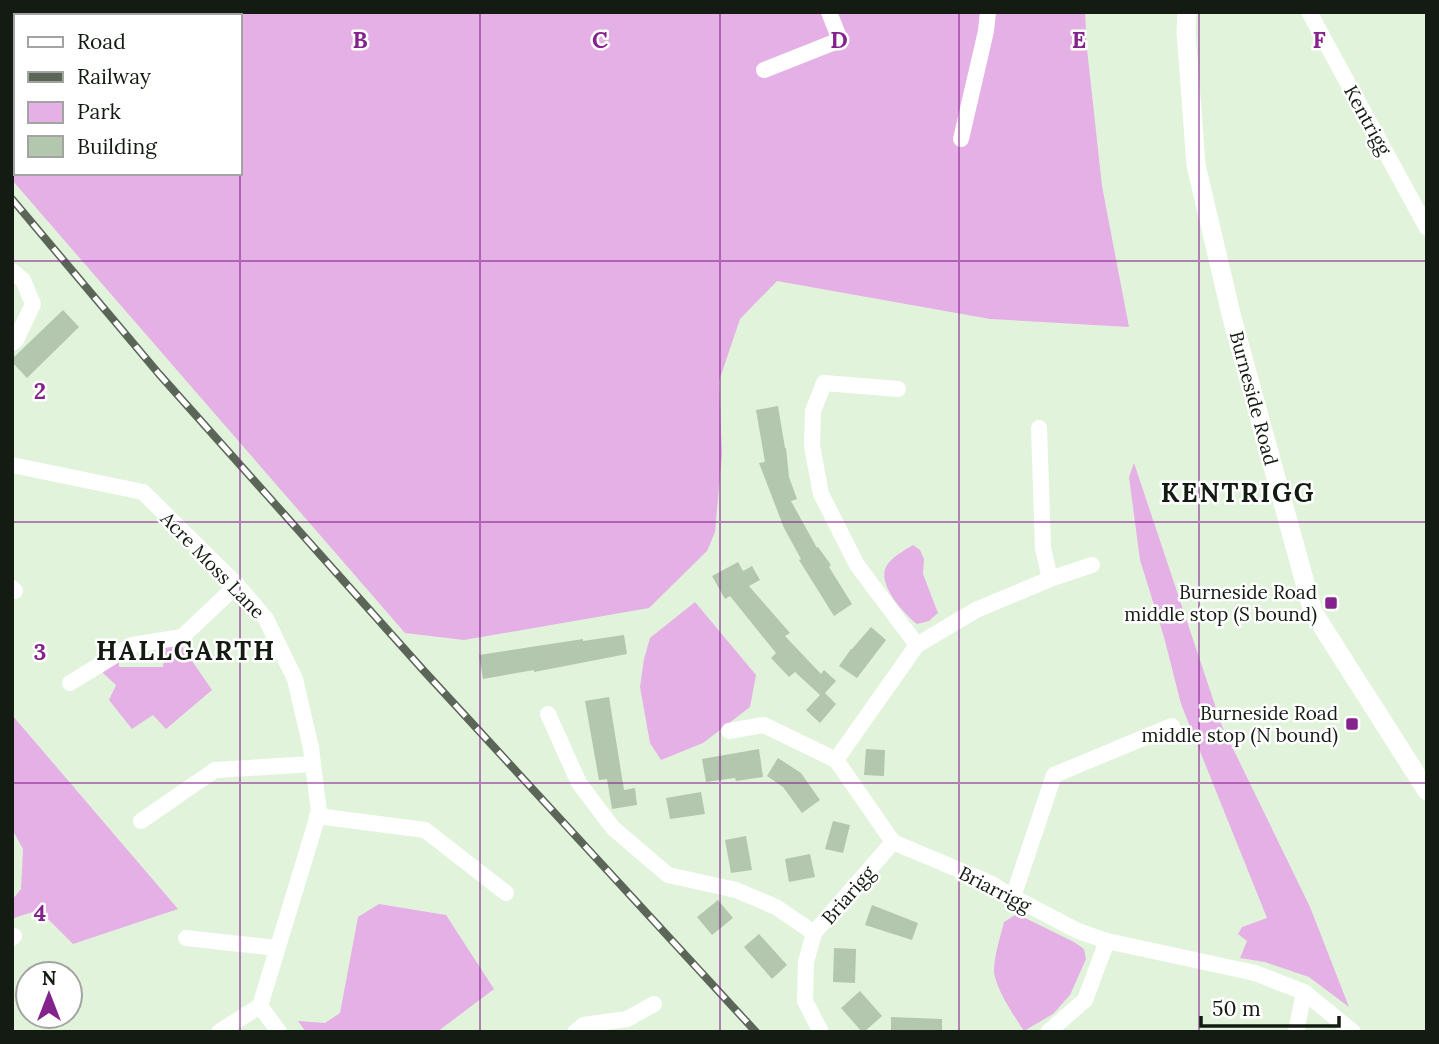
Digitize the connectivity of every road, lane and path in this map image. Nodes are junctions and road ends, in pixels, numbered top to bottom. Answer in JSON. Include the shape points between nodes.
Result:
{"nodes":[{"id":1,"x":829,"y":12,"type":"edge"},
{"id":2,"x":988,"y":12,"type":"edge"},
{"id":3,"x":1187,"y":12,"type":"edge"},
{"id":4,"x":1309,"y":12,"type":"edge"},
{"id":5,"x":764,"y":70,"type":"dead end"},
{"id":6,"x":961,"y":139,"type":"dead end"},
{"id":7,"x":1427,"y":228,"type":"edge"},
{"id":8,"x":12,"y":271,"type":"edge"},
{"id":9,"x":12,"y":343,"type":"edge"},
{"id":10,"x":898,"y":389,"type":"dead end"},
{"id":11,"x":1039,"y":428,"type":"dead end"},
{"id":12,"x":12,"y":465,"type":"edge"},
{"id":13,"x":1092,"y":565,"type":"dead end"},
{"id":14,"x":1050,"y":579,"type":"junction"},
{"id":15,"x":237,"y":585,"type":"junction"},
{"id":16,"x":917,"y":645,"type":"junction"},
{"id":17,"x":70,"y":683,"type":"dead end"},
{"id":18,"x":548,"y":714,"type":"dead end"},
{"id":19,"x":1172,"y":726,"type":"dead end"},
{"id":20,"x":729,"y":731,"type":"dead end"},
{"id":21,"x":836,"y":760,"type":"junction"},
{"id":22,"x":313,"y":764,"type":"junction"},
{"id":23,"x":1427,"y":791,"type":"edge"},
{"id":24,"x":317,"y":816,"type":"junction"},
{"id":25,"x":141,"y":821,"type":"dead end"},
{"id":26,"x":893,"y":842,"type":"junction"},
{"id":27,"x":506,"y":893,"type":"dead end"},
{"id":28,"x":1013,"y":897,"type":"junction"},
{"id":29,"x":814,"y":933,"type":"junction"},
{"id":30,"x":186,"y":938,"type":"dead end"},
{"id":31,"x":1107,"y":941,"type":"junction"},
{"id":32,"x":277,"y":948,"type":"junction"},
{"id":33,"x":1304,"y":992,"type":"junction"},
{"id":34,"x":654,"y":1004,"type":"dead end"},
{"id":35,"x":260,"y":1006,"type":"junction"},
{"id":36,"x":219,"y":1032,"type":"edge"},
{"id":37,"x":279,"y":1032,"type":"edge"},
{"id":38,"x":575,"y":1032,"type":"edge"},
{"id":39,"x":821,"y":1032,"type":"edge"},
{"id":40,"x":1048,"y":1032,"type":"edge"},
{"id":41,"x":1296,"y":1032,"type":"edge"},
{"id":42,"x":1353,"y":1032,"type":"edge"}],
"edges":[{"from":1,"to":5,"type":"street","via":[[839,40]]},
{"from":2,"to":6,"type":"street"},
{"from":3,"to":23,"type":"street","name":"Burneside Road","via":[[1196,165],[1232,318],[1313,612]]},
{"from":4,"to":7,"type":"street","name":"Kentrigg"},
{"from":8,"to":9,"type":"street","via":[[23,281],[33,304]]},
{"from":10,"to":16,"type":"street","via":[[824,383],[813,411],[812,446],[821,494],[857,565]]},
{"from":11,"to":14,"type":"street","via":[[1043,548]]},
{"from":12,"to":15,"type":"street","name":"Acre Moss Lane","via":[[143,492]]},
{"from":13,"to":14,"type":"street"},
{"from":14,"to":16,"type":"street","via":[[976,610]]},
{"from":15,"to":17,"type":"street","via":[[182,637],[132,645]]},
{"from":15,"to":22,"type":"street","name":"Acre Moss Lane","via":[[266,619],[295,679]]},
{"from":16,"to":21,"type":"street"},
{"from":18,"to":29,"type":"street","via":[[579,783],[613,828],[668,875],[736,890],[776,907]]},
{"from":19,"to":28,"type":"street","via":[[1054,775]]},
{"from":20,"to":21,"type":"street","via":[[764,725]]},
{"from":21,"to":26,"type":"street"},
{"from":22,"to":24,"type":"street","name":"Acre Moss Lane"},
{"from":22,"to":25,"type":"street","via":[[215,769]]},
{"from":24,"to":27,"type":"street","via":[[425,830]]},
{"from":24,"to":32,"type":"street","name":"Acre Moss Lane"},
{"from":26,"to":28,"type":"street","name":"Briarrigg"},
{"from":26,"to":29,"type":"street","name":"Briarigg"},
{"from":28,"to":31,"type":"street","name":"Briarrigg"},
{"from":29,"to":39,"type":"street","name":"Briarigg","via":[[806,962],[805,1001]]},
{"from":30,"to":32,"type":"street"},
{"from":31,"to":33,"type":"street","name":"Briarrigg","via":[[1255,974]]},
{"from":31,"to":40,"type":"street","via":[[1085,1000]]},
{"from":32,"to":35,"type":"street","name":"Acre Moss Lane"},
{"from":33,"to":41,"type":"street"},
{"from":33,"to":42,"type":"street","name":"Briarrigg"},
{"from":34,"to":38,"type":"street","via":[[627,1019],[584,1025]]},
{"from":35,"to":36,"type":"street"},
{"from":35,"to":37,"type":"street"}]}
